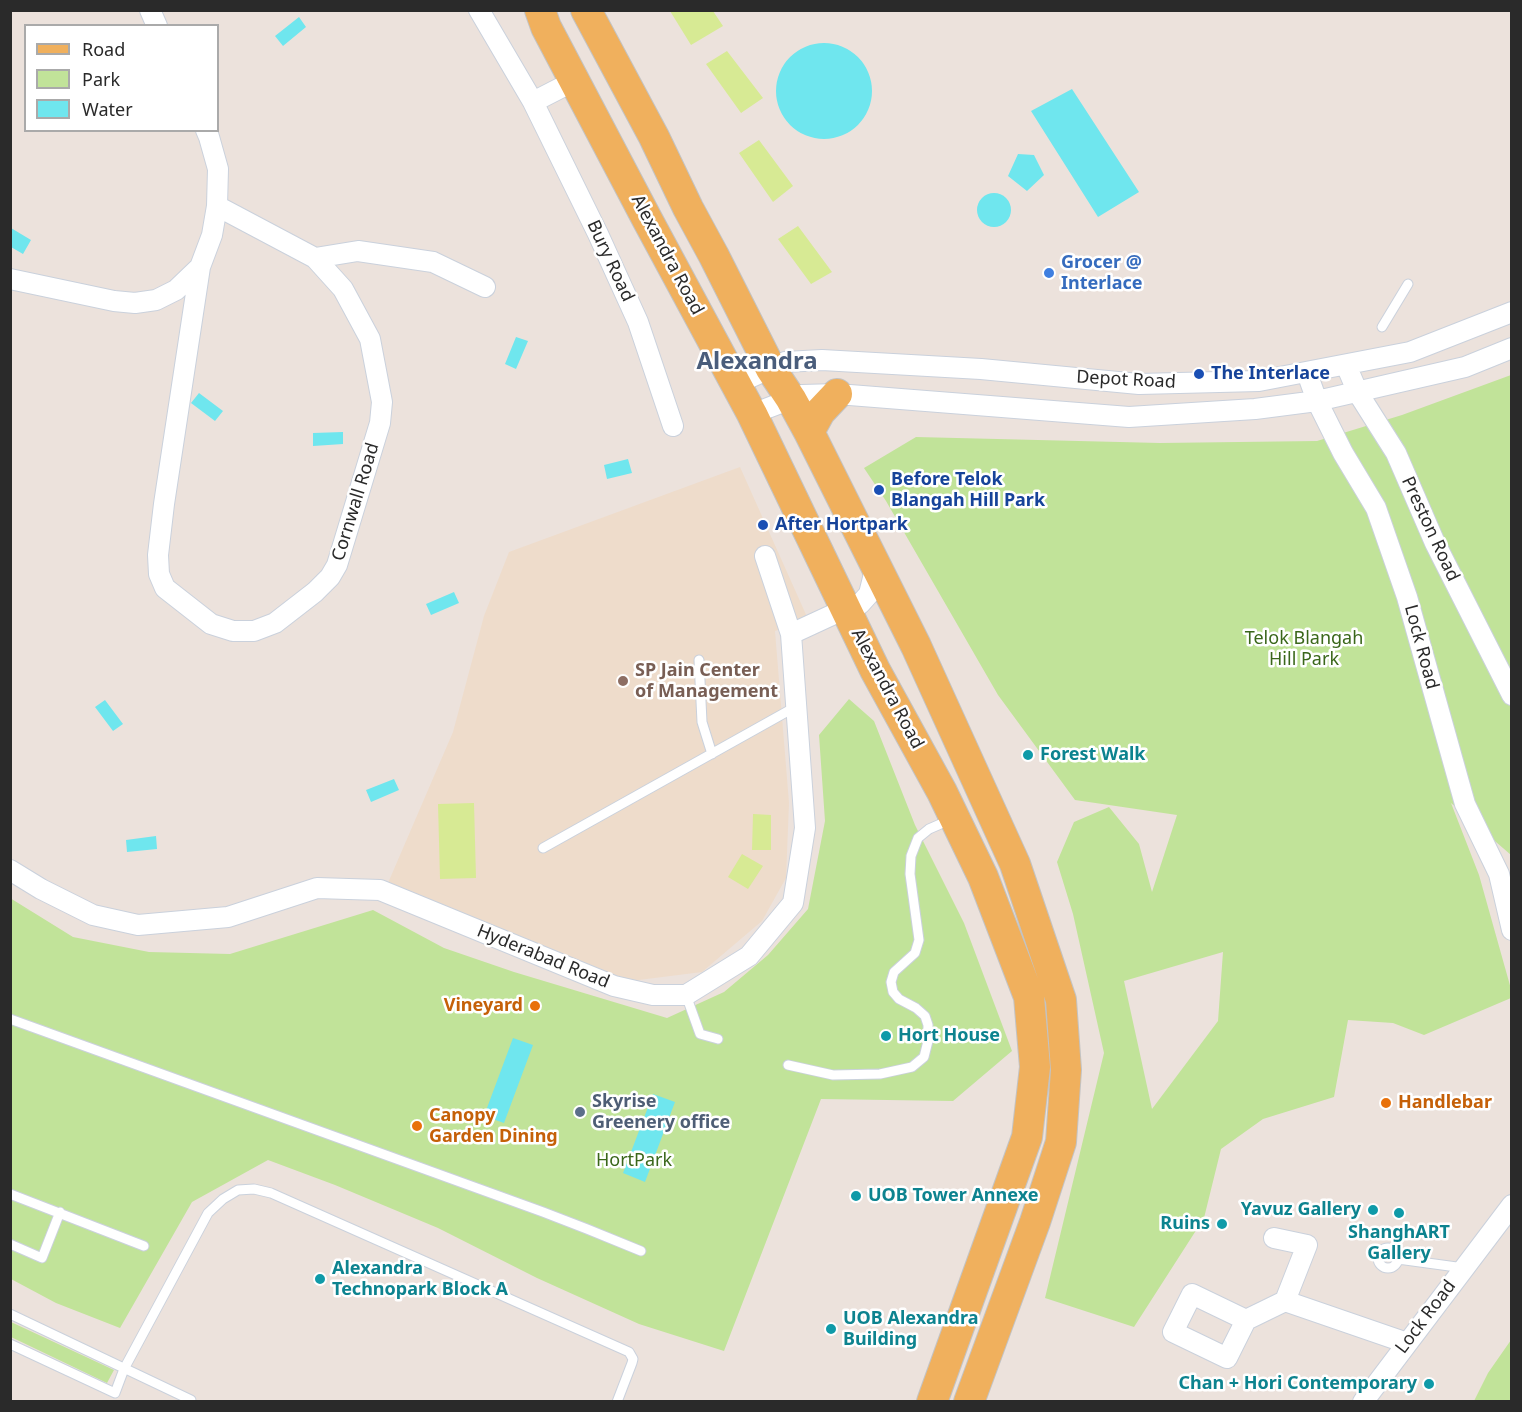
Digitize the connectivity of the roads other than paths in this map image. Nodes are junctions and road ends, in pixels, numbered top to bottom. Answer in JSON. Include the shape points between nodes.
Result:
{"nodes":[{"id":1,"x":150,"y":10,"type":"edge"},
{"id":2,"x":479,"y":10,"type":"edge"},
{"id":3,"x":540,"y":10,"type":"edge"},
{"id":4,"x":586,"y":10,"type":"edge"},
{"id":5,"x":156,"y":24,"type":"edge"},
{"id":6,"x":574,"y":81,"type":"junction"},
{"id":7,"x":533,"y":102,"type":"junction"},
{"id":8,"x":207,"y":132,"type":"edge"},
{"id":9,"x":217,"y":206,"type":"junction"},
{"id":10,"x":315,"y":258,"type":"junction"},
{"id":11,"x":200,"y":267,"type":"junction"},
{"id":12,"x":10,"y":279,"type":"edge"},
{"id":13,"x":1408,"y":284,"type":"dead end"},
{"id":14,"x":485,"y":288,"type":"dead end"},
{"id":15,"x":1512,"y":312,"type":"edge"},
{"id":16,"x":1382,"y":327,"type":"dead end"},
{"id":17,"x":1512,"y":348,"type":"edge"},
{"id":18,"x":1346,"y":365,"type":"junction"},
{"id":19,"x":771,"y":369,"type":"junction"},
{"id":20,"x":1307,"y":373,"type":"junction"},
{"id":21,"x":736,"y":384,"type":"junction"},
{"id":22,"x":1358,"y":393,"type":"junction"},
{"id":23,"x":837,"y":394,"type":"junction"},
{"id":24,"x":791,"y":399,"type":"junction"},
{"id":25,"x":1317,"y":401,"type":"junction"},
{"id":26,"x":752,"y":414,"type":"junction"},
{"id":27,"x":673,"y":426,"type":"dead end"},
{"id":28,"x":809,"y":432,"type":"junction"},
{"id":29,"x":765,"y":556,"type":"dead end"},
{"id":30,"x":876,"y":566,"type":"junction"},
{"id":31,"x":846,"y":610,"type":"junction"},
{"id":32,"x":791,"y":634,"type":"junction"},
{"id":33,"x":916,"y":646,"type":"junction"},
{"id":34,"x":699,"y":660,"type":"dead end"},
{"id":35,"x":875,"y":670,"type":"junction"},
{"id":36,"x":1512,"y":695,"type":"edge"},
{"id":37,"x":797,"y":706,"type":"junction"},
{"id":38,"x":712,"y":754,"type":"junction"},
{"id":39,"x":955,"y":818,"type":"junction"},
{"id":40,"x":543,"y":848,"type":"dead end"},
{"id":41,"x":10,"y":870,"type":"edge"},
{"id":42,"x":1505,"y":879,"type":"edge"},
{"id":43,"x":1512,"y":930,"type":"edge"},
{"id":44,"x":686,"y":995,"type":"junction"},
{"id":45,"x":10,"y":1019,"type":"edge"},
{"id":46,"x":718,"y":1039,"type":"dead end"},
{"id":47,"x":788,"y":1065,"type":"dead end"},
{"id":48,"x":10,"y":1194,"type":"edge"},
{"id":49,"x":1512,"y":1205,"type":"edge"},
{"id":50,"x":60,"y":1212,"type":"junction"},
{"id":51,"x":1274,"y":1238,"type":"dead end"},
{"id":52,"x":10,"y":1244,"type":"edge"},
{"id":53,"x":144,"y":1246,"type":"dead end"},
{"id":54,"x":641,"y":1251,"type":"dead end"},
{"id":55,"x":1398,"y":1259,"type":"dead end"},
{"id":56,"x":1464,"y":1268,"type":"junction"},
{"id":57,"x":1285,"y":1301,"type":"junction"},
{"id":58,"x":10,"y":1314,"type":"edge"},
{"id":59,"x":1246,"y":1320,"type":"dead end"},
{"id":60,"x":1407,"y":1343,"type":"junction"},
{"id":61,"x":10,"y":1344,"type":"edge"},
{"id":62,"x":124,"y":1369,"type":"junction"},
{"id":63,"x":191,"y":1400,"type":"edge"},
{"id":64,"x":617,"y":1401,"type":"edge"},
{"id":65,"x":932,"y":1401,"type":"edge"},
{"id":66,"x":969,"y":1401,"type":"edge"},
{"id":67,"x":1363,"y":1401,"type":"edge"}],
"edges":[{"from":1,"to":5,"type":"street"},
{"from":2,"to":7,"type":"street","name":"Bury Road"},
{"from":3,"to":6,"type":"main road","name":"Alexandra Road"},
{"from":4,"to":19,"type":"main road"},
{"from":6,"to":7,"type":"street"},
{"from":6,"to":21,"type":"main road","name":"Alexandra Road"},
{"from":7,"to":27,"type":"street","name":"Bury Road","via":[[638,322]]},
{"from":8,"to":9,"type":"street","name":"Cornwall Road","via":[[218,169]]},
{"from":9,"to":10,"type":"street","name":"Cornwall Road"},
{"from":9,"to":11,"type":"street","name":"Cornwall Road"},
{"from":10,"to":11,"type":"street","name":"Cornwall Road","via":[[343,289],[370,339],[382,402],[380,423],[337,565],[315,592],[275,623],[254,631],[233,631],[211,624],[165,588],[159,574],[164,504]]},
{"from":10,"to":14,"type":"street","via":[[358,251],[433,262]]},
{"from":11,"to":12,"type":"street","via":[[176,290],[156,300],[135,303]]},
{"from":13,"to":16,"type":"lane"},
{"from":15,"to":18,"type":"street","name":"Depot Road","via":[[1410,352]]},
{"from":17,"to":22,"type":"street","name":"Depot Road","via":[[1466,367]]},
{"from":18,"to":20,"type":"street","name":"Depot Road"},
{"from":18,"to":22,"type":"street","name":"Preston Road"},
{"from":19,"to":20,"type":"street","name":"Depot Road","via":[[785,362],[822,360],[981,369],[1139,384],[1259,381]]},
{"from":19,"to":21,"type":"street","name":"Depot Road"},
{"from":19,"to":24,"type":"main road"},
{"from":20,"to":25,"type":"street","name":"Lock Road"},
{"from":21,"to":26,"type":"main road","name":"Alexandra Road"},
{"from":22,"to":25,"type":"street","name":"Depot Road"},
{"from":22,"to":36,"type":"street","name":"Preston Road","via":[[1396,453],[1435,543]]},
{"from":23,"to":24,"type":"street","name":"Depot Road"},
{"from":23,"to":25,"type":"street","name":"Depot Road","via":[[1130,417]]},
{"from":23,"to":28,"type":"main road","via":[[816,417]]},
{"from":24,"to":26,"type":"street","name":"Depot Road"},
{"from":24,"to":28,"type":"main road"},
{"from":25,"to":42,"type":"street","name":"Lock Road","via":[[1376,508],[1407,597],[1466,804]]},
{"from":26,"to":31,"type":"main road","name":"Alexandra Road"},
{"from":28,"to":30,"type":"main road"},
{"from":29,"to":32,"type":"street"},
{"from":30,"to":31,"type":"street","via":[[869,594],[860,604]]},
{"from":30,"to":33,"type":"main road"},
{"from":31,"to":32,"type":"street"},
{"from":31,"to":35,"type":"main road","name":"Alexandra Road"},
{"from":32,"to":37,"type":"street"},
{"from":33,"to":35,"type":"main road","via":[[891,640],[881,645],[875,655]]},
{"from":33,"to":66,"type":"main road","via":[[1015,864],[1061,1000],[1066,1070],[1061,1142]]},
{"from":34,"to":38,"type":"lane","via":[[702,722]]},
{"from":35,"to":39,"type":"main road","name":"Alexandra Road"},
{"from":37,"to":38,"type":"lane"},
{"from":37,"to":44,"type":"street","via":[[805,828],[793,903],[749,956]]},
{"from":38,"to":40,"type":"lane"},
{"from":39,"to":47,"type":"lane","via":[[918,838],[910,874],[919,940],[915,953],[894,972],[891,982],[900,999],[926,1016],[928,1041],[924,1057],[912,1067],[880,1074],[833,1075]]},
{"from":39,"to":65,"type":"main road","name":"Alexandra Road","via":[[983,877],[1029,998],[1035,1067],[1027,1137]]},
{"from":41,"to":44,"type":"street","name":"Hyderabad Road","via":[[93,915],[138,925],[228,917],[317,888],[381,890],[614,986],[653,995]]},
{"from":42,"to":43,"type":"street","name":"Lock Road"},
{"from":44,"to":46,"type":"lane","via":[[700,1034]]},
{"from":45,"to":54,"type":"lane"},
{"from":48,"to":50,"type":"lane"},
{"from":49,"to":56,"type":"street","name":"Lock Road"},
{"from":50,"to":52,"type":"lane","via":[[42,1258]]},
{"from":50,"to":53,"type":"lane"},
{"from":51,"to":57,"type":"street","via":[[1307,1245]]},
{"from":55,"to":56,"type":"lane"},
{"from":56,"to":60,"type":"street","name":"Lock Road"},
{"from":57,"to":59,"type":"street"},
{"from":57,"to":60,"type":"street"},
{"from":58,"to":62,"type":"lane"},
{"from":60,"to":67,"type":"street","name":"Lock Road"},
{"from":61,"to":62,"type":"lane","via":[[115,1393]]},
{"from":62,"to":63,"type":"lane"},
{"from":62,"to":64,"type":"lane","via":[[208,1213],[238,1190],[254,1189],[271,1193],[628,1352],[633,1359]]}]}
